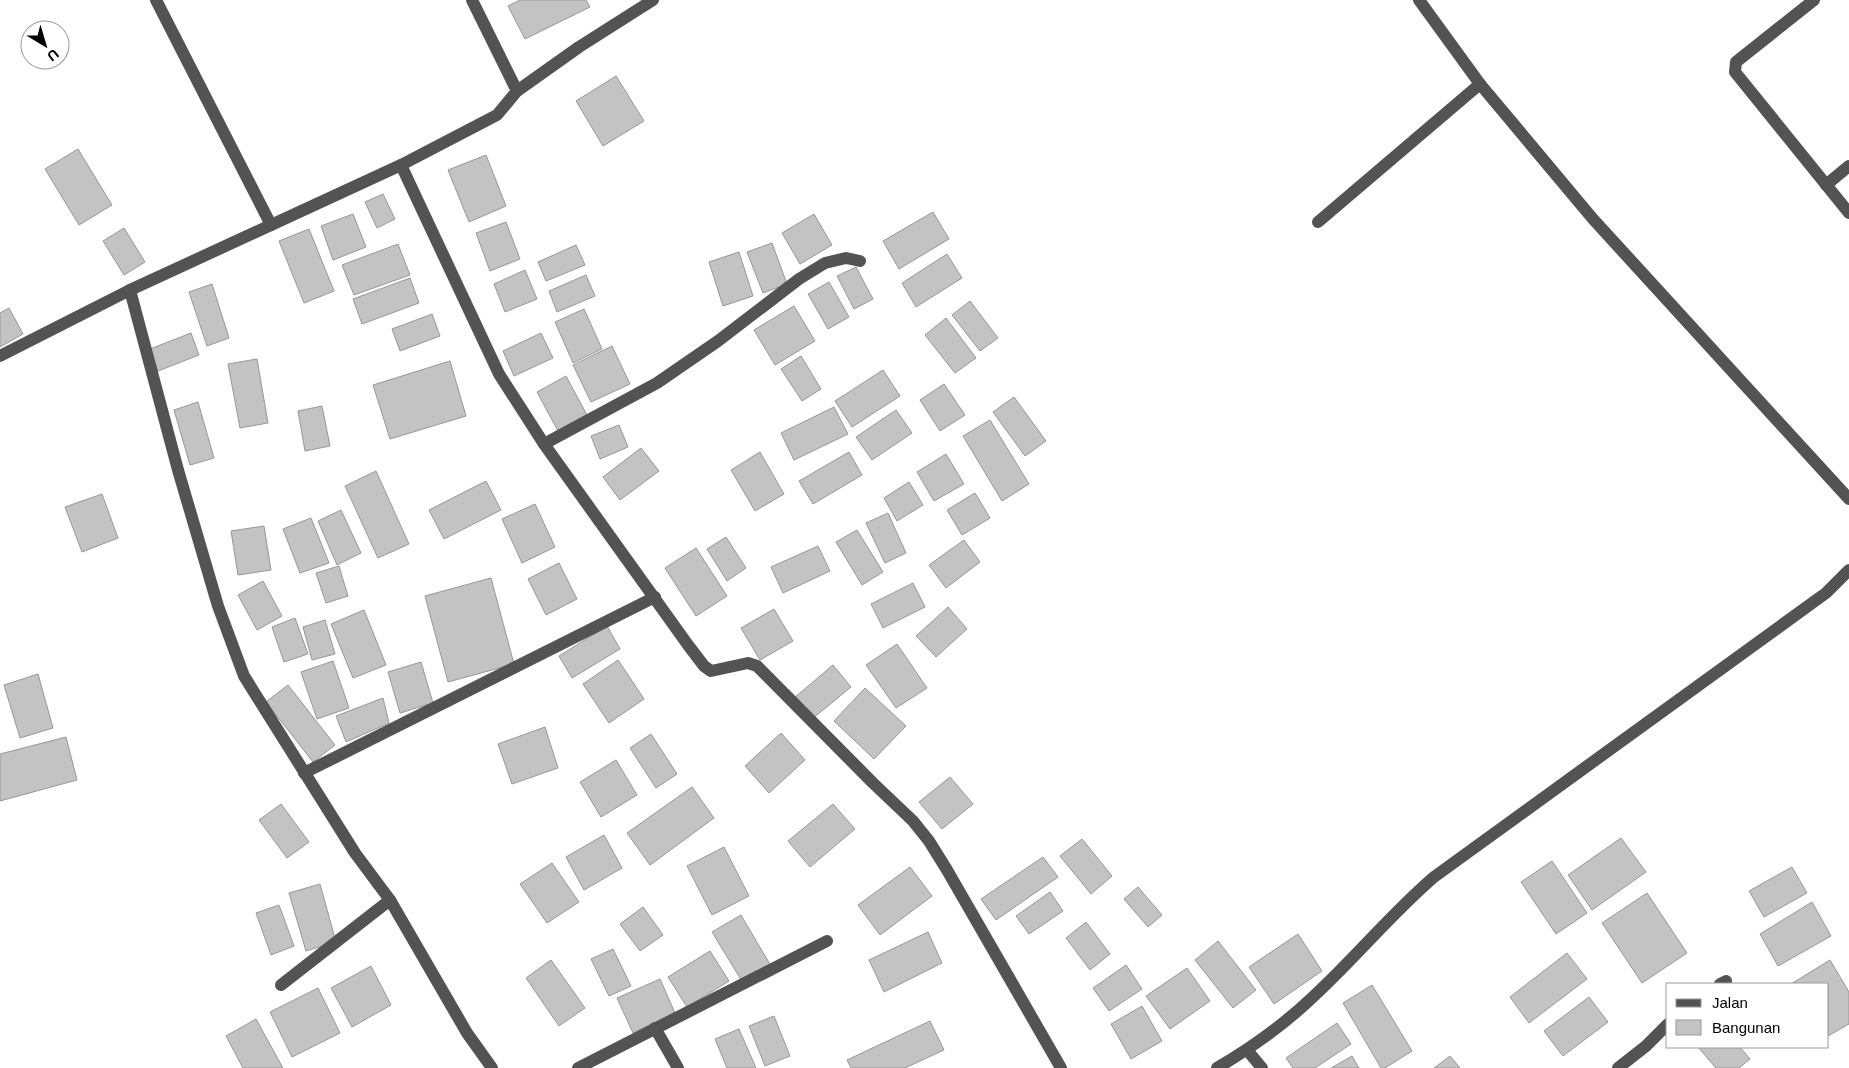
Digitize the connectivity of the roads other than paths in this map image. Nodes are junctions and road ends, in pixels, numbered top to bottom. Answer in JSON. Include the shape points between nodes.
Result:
{"nodes":[{"id":1,"x":156,"y":0,"type":"edge"},
{"id":2,"x":472,"y":0,"type":"edge"},
{"id":3,"x":653,"y":0,"type":"edge"},
{"id":4,"x":1419,"y":0,"type":"edge"},
{"id":5,"x":1814,"y":0,"type":"edge"},
{"id":6,"x":1480,"y":84,"type":"junction"},
{"id":7,"x":517,"y":91,"type":"junction"},
{"id":8,"x":401,"y":164,"type":"junction"},
{"id":9,"x":1849,"y":166,"type":"edge"},
{"id":10,"x":1826,"y":185,"type":"junction"},
{"id":11,"x":1849,"y":212,"type":"edge"},
{"id":12,"x":1318,"y":222,"type":"dead end"},
{"id":13,"x":271,"y":225,"type":"junction"},
{"id":14,"x":860,"y":261,"type":"dead end"},
{"id":15,"x":130,"y":290,"type":"junction"},
{"id":16,"x":0,"y":356,"type":"edge"},
{"id":17,"x":544,"y":444,"type":"junction"},
{"id":18,"x":1849,"y":499,"type":"edge"},
{"id":19,"x":1849,"y":570,"type":"edge"},
{"id":20,"x":655,"y":597,"type":"junction"},
{"id":21,"x":304,"y":773,"type":"junction"},
{"id":22,"x":390,"y":900,"type":"junction"},
{"id":23,"x":827,"y":941,"type":"dead end"},
{"id":24,"x":281,"y":985,"type":"dead end"},
{"id":25,"x":1666,"y":1026,"type":"edge"},
{"id":26,"x":655,"y":1028,"type":"junction"},
{"id":27,"x":1247,"y":1050,"type":"junction"},
{"id":28,"x":492,"y":1068,"type":"edge"},
{"id":29,"x":578,"y":1068,"type":"edge"},
{"id":30,"x":678,"y":1068,"type":"edge"},
{"id":31,"x":1061,"y":1068,"type":"edge"},
{"id":32,"x":1217,"y":1068,"type":"edge"},
{"id":33,"x":1262,"y":1068,"type":"edge"},
{"id":34,"x":1618,"y":1068,"type":"edge"}],
"edges":[{"from":1,"to":13,"type":"street"},
{"from":2,"to":7,"type":"street"},
{"from":3,"to":7,"type":"street"},
{"from":4,"to":6,"type":"street"},
{"from":5,"to":10,"type":"street","via":[[1736,62],[1735,72]]},
{"from":6,"to":12,"type":"street"},
{"from":6,"to":18,"type":"street","via":[[1593,219]]},
{"from":7,"to":8,"type":"street","via":[[497,115]]},
{"from":8,"to":13,"type":"street"},
{"from":8,"to":17,"type":"street","via":[[499,374]]},
{"from":9,"to":10,"type":"street"},
{"from":10,"to":11,"type":"street"},
{"from":13,"to":15,"type":"street"},
{"from":14,"to":17,"type":"street","via":[[846,258],[825,263],[798,279],[657,383]]},
{"from":15,"to":16,"type":"street"},
{"from":15,"to":21,"type":"street","via":[[218,606],[244,676]]},
{"from":17,"to":20,"type":"street"},
{"from":19,"to":27,"type":"street","via":[[1826,592],[1434,877],[1388,919],[1314,996]]},
{"from":20,"to":21,"type":"street"},
{"from":20,"to":31,"type":"street","via":[[707,670],[718,671],[748,663],[757,666],[917,826],[947,870]]},
{"from":21,"to":22,"type":"street","via":[[355,853]]},
{"from":22,"to":24,"type":"street"},
{"from":22,"to":28,"type":"street","via":[[467,1033]]},
{"from":23,"to":26,"type":"street"},
{"from":25,"to":34,"type":"street"},
{"from":26,"to":29,"type":"street"},
{"from":26,"to":30,"type":"street"},
{"from":27,"to":32,"type":"street"},
{"from":27,"to":33,"type":"street"}]}
